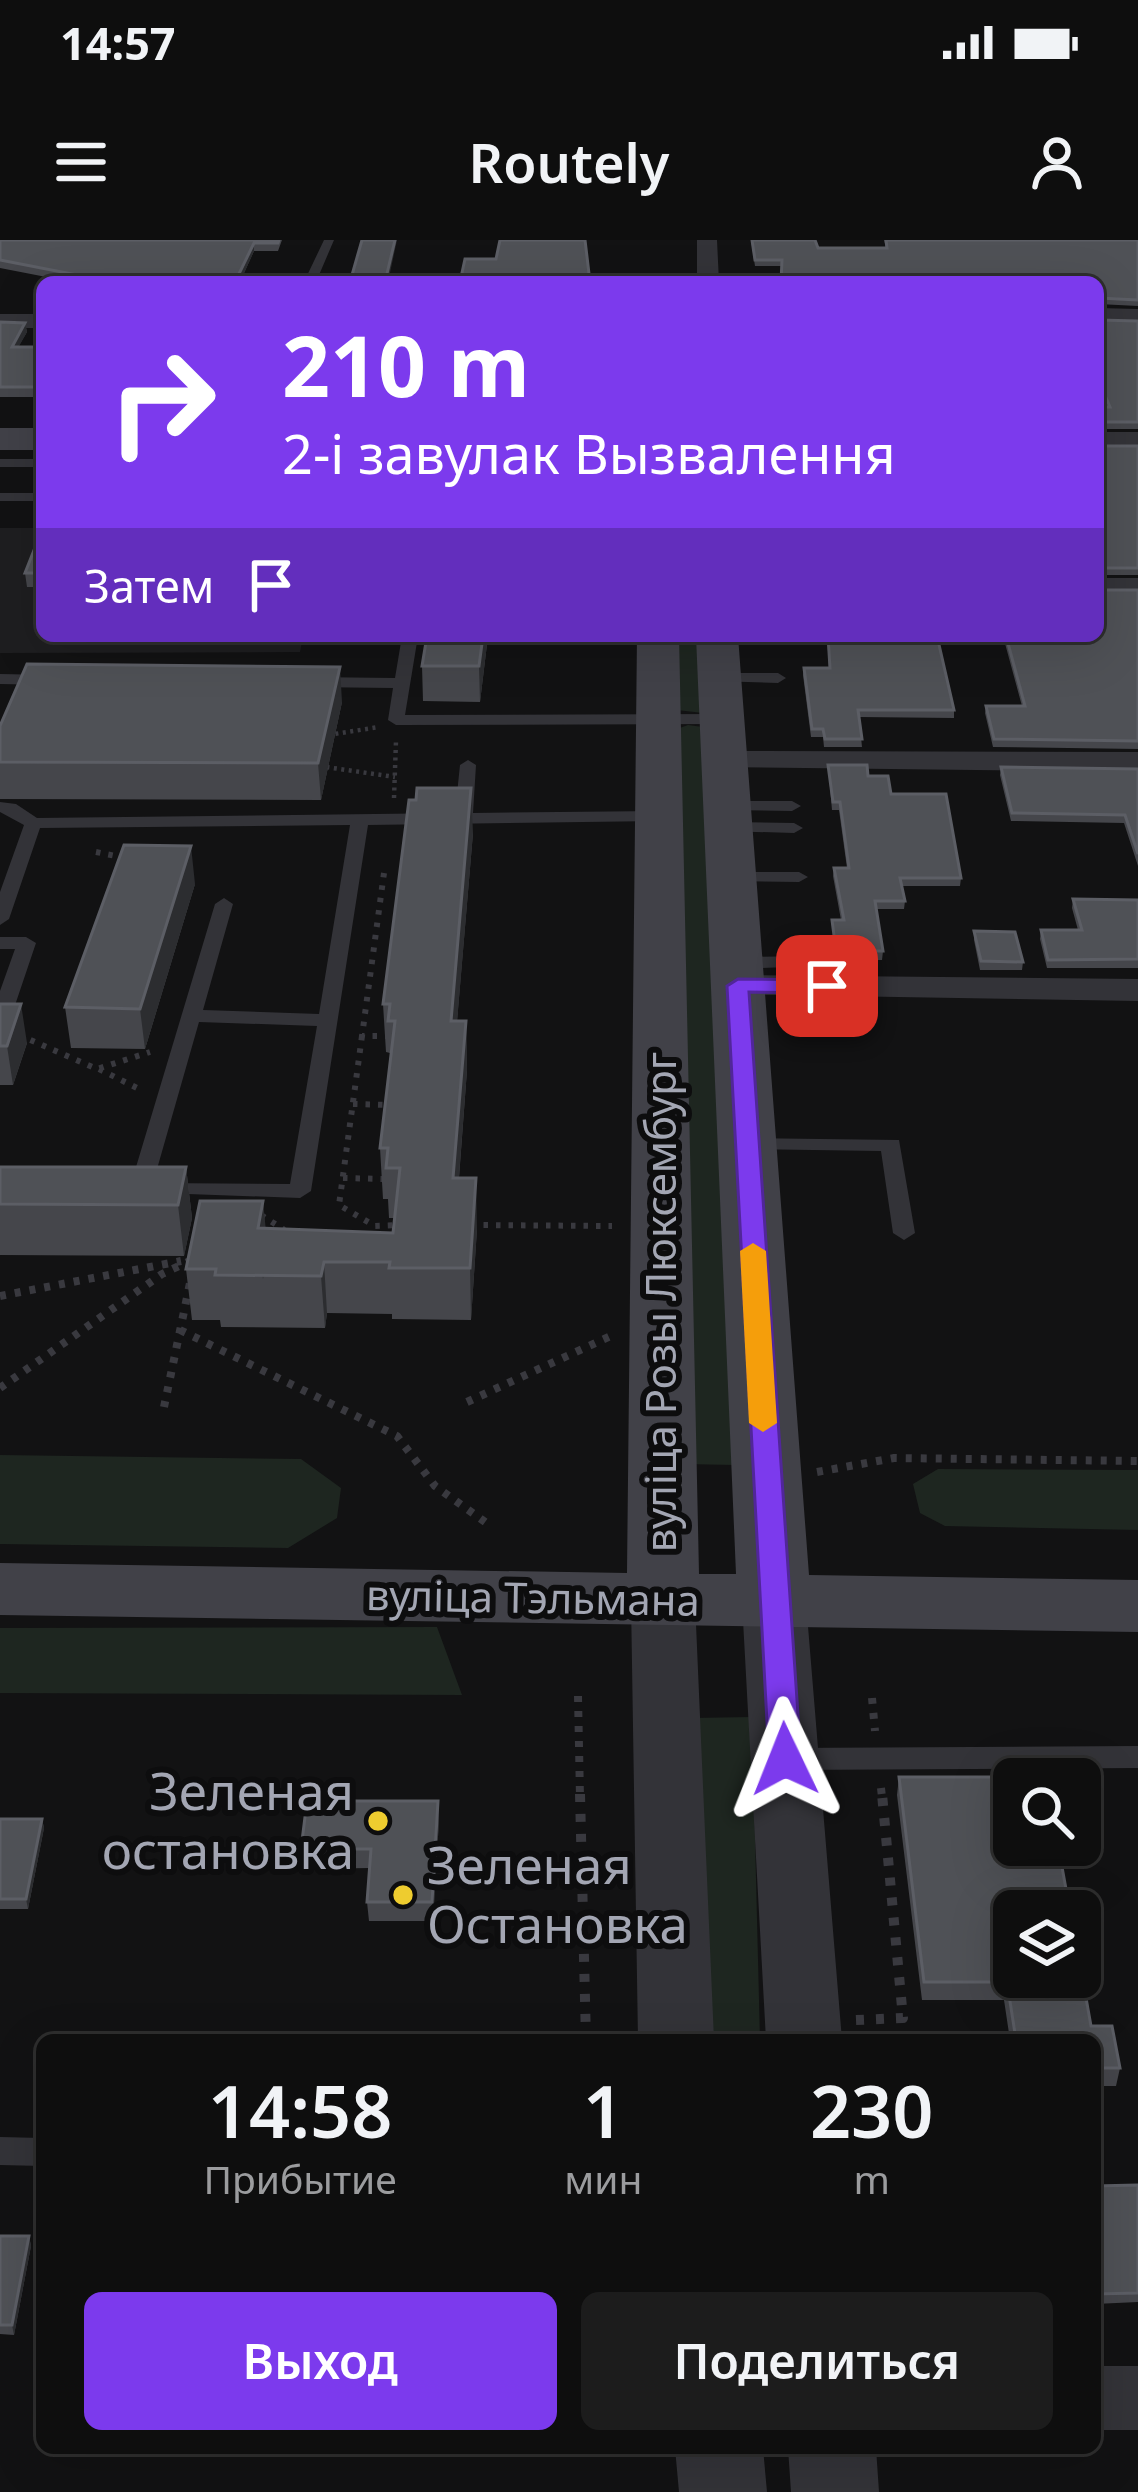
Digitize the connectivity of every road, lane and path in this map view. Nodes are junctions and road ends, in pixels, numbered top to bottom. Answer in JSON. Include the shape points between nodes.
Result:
{"nodes":[{"id":1,"x":329,"y":240,"type":"edge"},
{"id":2,"x":707,"y":240,"type":"edge"},
{"id":3,"x":313,"y":276,"type":"edge"},
{"id":4,"x":708,"y":276,"type":"edge"},
{"id":5,"x":1104,"y":316,"type":"edge"},
{"id":6,"x":1138,"y":316,"type":"edge"},
{"id":7,"x":0,"y":321,"type":"edge"},
{"id":8,"x":36,"y":321,"type":"edge"},
{"id":9,"x":32,"y":441,"type":"edge"},
{"id":10,"x":0,"y":463,"type":"edge"},
{"id":11,"x":0,"y":497,"type":"edge"},
{"id":12,"x":36,"y":497,"type":"edge"},
{"id":13,"x":1104,"y":586,"type":"edge"},
{"id":14,"x":1138,"y":586,"type":"edge"},
{"id":15,"x":409,"y":642,"type":"edge"},
{"id":16,"x":658,"y":642,"type":"edge"},
{"id":17,"x":772,"y":642,"type":"edge"},
{"id":18,"x":778,"y":678,"type":"dead end"},
{"id":19,"x":0,"y":679,"type":"edge"},
{"id":20,"x":74,"y":680,"type":"edge"},
{"id":21,"x":284,"y":682,"type":"edge"},
{"id":22,"x":401,"y":683,"type":"junction"},
{"id":23,"x":658,"y":718,"type":"junction"},
{"id":24,"x":307,"y":738,"type":"edge"},
{"id":25,"x":724,"y":742,"type":"edge"},
{"id":26,"x":1138,"y":762,"type":"edge"},
{"id":27,"x":301,"y":764,"type":"edge"},
{"id":28,"x":467,"y":765,"type":"dead end"},
{"id":29,"x":394,"y":777,"type":"junction"},
{"id":30,"x":792,"y":806,"type":"dead end"},
{"id":31,"x":0,"y":807,"type":"edge"},
{"id":32,"x":659,"y":816,"type":"junction"},
{"id":33,"x":464,"y":818,"type":"junction"},
{"id":34,"x":360,"y":819,"type":"junction"},
{"id":35,"x":393,"y":819,"type":"junction"},
{"id":36,"x":33,"y":823,"type":"junction"},
{"id":37,"x":794,"y":828,"type":"dead end"},
{"id":38,"x":96,"y":852,"type":"dead end"},
{"id":39,"x":132,"y":859,"type":"edge"},
{"id":40,"x":799,"y":877,"type":"dead end"},
{"id":41,"x":224,"y":904,"type":"dead end"},
{"id":42,"x":0,"y":919,"type":"edge"},
{"id":43,"x":0,"y":943,"type":"edge"},
{"id":44,"x":808,"y":962,"type":"dead end"},
{"id":45,"x":371,"y":972,"type":"junction"},
{"id":46,"x":383,"y":973,"type":"edge"},
{"id":47,"x":737,"y":974,"type":"junction"},
{"id":48,"x":1138,"y":989,"type":"edge"},
{"id":49,"x":191,"y":1016,"type":"junction"},
{"id":50,"x":0,"y":1020,"type":"edge"},
{"id":51,"x":328,"y":1020,"type":"junction"},
{"id":52,"x":0,"y":1032,"type":"edge"},
{"id":53,"x":362,"y":1036,"type":"junction"},
{"id":54,"x":388,"y":1036,"type":"edge"},
{"id":55,"x":164,"y":1047,"type":"dead end"},
{"id":56,"x":98,"y":1069,"type":"junction"},
{"id":57,"x":166,"y":1101,"type":"junction"},
{"id":58,"x":353,"y":1104,"type":"junction"},
{"id":59,"x":394,"y":1105,"type":"edge"},
{"id":60,"x":747,"y":1144,"type":"junction"},
{"id":61,"x":343,"y":1178,"type":"junction"},
{"id":62,"x":385,"y":1179,"type":"edge"},
{"id":63,"x":457,"y":1225,"type":"edge"},
{"id":64,"x":376,"y":1226,"type":"junction"},
{"id":65,"x":416,"y":1226,"type":"edge"},
{"id":66,"x":631,"y":1226,"type":"dead end"},
{"id":67,"x":283,"y":1229,"type":"edge"},
{"id":68,"x":904,"y":1233,"type":"dead end"},
{"id":69,"x":199,"y":1241,"type":"edge"},
{"id":70,"x":373,"y":1243,"type":"edge"},
{"id":71,"x":281,"y":1244,"type":"edge"},
{"id":72,"x":195,"y":1258,"type":"junction"},
{"id":73,"x":0,"y":1296,"type":"edge"},
{"id":74,"x":631,"y":1327,"type":"dead end"},
{"id":75,"x":180,"y":1330,"type":"junction"},
{"id":76,"x":0,"y":1388,"type":"edge"},
{"id":77,"x":467,"y":1402,"type":"dead end"},
{"id":78,"x":164,"y":1408,"type":"dead end"},
{"id":79,"x":1138,"y":1461,"type":"edge"},
{"id":80,"x":816,"y":1472,"type":"dead end"},
{"id":81,"x":488,"y":1524,"type":"dead end"},
{"id":82,"x":0,"y":1589,"type":"edge"},
{"id":83,"x":663,"y":1600,"type":"junction"},
{"id":84,"x":774,"y":1602,"type":"junction"},
{"id":85,"x":1138,"y":1606,"type":"edge"},
{"id":86,"x":578,"y":1696,"type":"dead end"},
{"id":87,"x":872,"y":1698,"type":"dead end"},
{"id":88,"x":1138,"y":1757,"type":"edge"},
{"id":89,"x":878,"y":1758,"type":"junction"},
{"id":90,"x":785,"y":1759,"type":"junction"},
{"id":91,"x":586,"y":2034,"type":"edge"},
{"id":92,"x":676,"y":2034,"type":"edge"},
{"id":93,"x":804,"y":2034,"type":"edge"},
{"id":94,"x":852,"y":2034,"type":"edge"},
{"id":95,"x":0,"y":2151,"type":"edge"},
{"id":96,"x":36,"y":2152,"type":"edge"},
{"id":97,"x":1101,"y":2398,"type":"edge"},
{"id":98,"x":1138,"y":2398,"type":"edge"},
{"id":99,"x":720,"y":2454,"type":"edge"},
{"id":100,"x":832,"y":2454,"type":"edge"},
{"id":101,"x":724,"y":2492,"type":"edge"},
{"id":102,"x":835,"y":2492,"type":"edge"}],
"edges":[{"from":1,"to":3,"type":"lane"},
{"from":2,"to":4,"type":"street"},
{"from":5,"to":6,"type":"street"},
{"from":7,"to":8,"type":"street"},
{"from":9,"to":10,"type":"lane"},
{"from":11,"to":12,"type":"lane"},
{"from":13,"to":14,"type":"street"},
{"from":15,"to":22,"type":"lane"},
{"from":16,"to":23,"type":"main road","name":"вуліца Розы Люксембург"},
{"from":17,"to":25,"type":"lane"},
{"from":18,"to":25,"type":"lane"},
{"from":19,"to":20,"type":"lane"},
{"from":21,"to":22,"type":"lane"},
{"from":22,"to":23,"type":"lane","via":[[396,720]]},
{"from":23,"to":25,"type":"lane"},
{"from":23,"to":32,"type":"main road","name":"вуліца Розы Люксембург"},
{"from":24,"to":29,"type":"path","via":[[396,725]]},
{"from":25,"to":26,"type":"street"},
{"from":25,"to":30,"type":"lane"},
{"from":25,"to":37,"type":"lane"},
{"from":25,"to":40,"type":"lane"},
{"from":25,"to":47,"type":"main road","name":"вуліца Розы Люксембург"},
{"from":27,"to":29,"type":"path"},
{"from":28,"to":33,"type":"lane"},
{"from":29,"to":35,"type":"path"},
{"from":31,"to":36,"type":"lane"},
{"from":32,"to":33,"type":"lane"},
{"from":32,"to":83,"type":"main road","name":"вуліца Розы Люксембург"},
{"from":33,"to":35,"type":"lane"},
{"from":34,"to":35,"type":"lane"},
{"from":34,"to":36,"type":"lane"},
{"from":34,"to":51,"type":"lane"},
{"from":35,"to":45,"type":"path"},
{"from":36,"to":42,"type":"lane"},
{"from":38,"to":39,"type":"path"},
{"from":41,"to":49,"type":"lane"},
{"from":43,"to":50,"type":"lane","via":[[26,943]]},
{"from":44,"to":47,"type":"lane"},
{"from":45,"to":46,"type":"path"},
{"from":45,"to":53,"type":"path"},
{"from":47,"to":48,"type":"street"},
{"from":47,"to":60,"type":"main road","name":"вуліца Розы Люксембург"},
{"from":49,"to":51,"type":"lane"},
{"from":49,"to":57,"type":"lane"},
{"from":51,"to":57,"type":"lane","via":[[300,1191],[129,1187]]},
{"from":52,"to":56,"type":"path"},
{"from":53,"to":54,"type":"path"},
{"from":53,"to":58,"type":"path"},
{"from":55,"to":56,"type":"path"},
{"from":56,"to":57,"type":"path"},
{"from":58,"to":59,"type":"path"},
{"from":58,"to":61,"type":"path"},
{"from":60,"to":68,"type":"lane","via":[[891,1145]]},
{"from":60,"to":84,"type":"main road","name":"вуліца Розы Люксембург"},
{"from":61,"to":62,"type":"path"},
{"from":61,"to":64,"type":"path","via":[[339,1205]]},
{"from":63,"to":66,"type":"path"},
{"from":64,"to":65,"type":"path"},
{"from":64,"to":70,"type":"path"},
{"from":67,"to":71,"type":"path"},
{"from":69,"to":72,"type":"path"},
{"from":72,"to":73,"type":"path"},
{"from":72,"to":75,"type":"path"},
{"from":72,"to":76,"type":"path"},
{"from":74,"to":77,"type":"path"},
{"from":75,"to":78,"type":"path"},
{"from":75,"to":81,"type":"path","via":[[397,1436],[436,1486]]},
{"from":79,"to":80,"type":"path","via":[[894,1458]]},
{"from":82,"to":83,"type":"main road","name":"вуліца Тэльмана"},
{"from":83,"to":84,"type":"main road","name":"вуліца Тэльмана"},
{"from":83,"to":92,"type":"street","name":"вуліца Розы Люксембург"},
{"from":84,"to":85,"type":"main road","name":"вуліца Тэльмана"},
{"from":84,"to":90,"type":"street","name":"вуліца Розы Люксембург"},
{"from":86,"to":91,"type":"path"},
{"from":87,"to":89,"type":"path"},
{"from":88,"to":89,"type":"lane"},
{"from":89,"to":90,"type":"lane"},
{"from":89,"to":94,"type":"path","via":[[904,2018],[850,2020]]},
{"from":90,"to":93,"type":"street","name":"вуліца Розы Люксембург"},
{"from":95,"to":96,"type":"lane"},
{"from":97,"to":98,"type":"street"},
{"from":99,"to":101,"type":"street"},
{"from":100,"to":102,"type":"street"}]}
